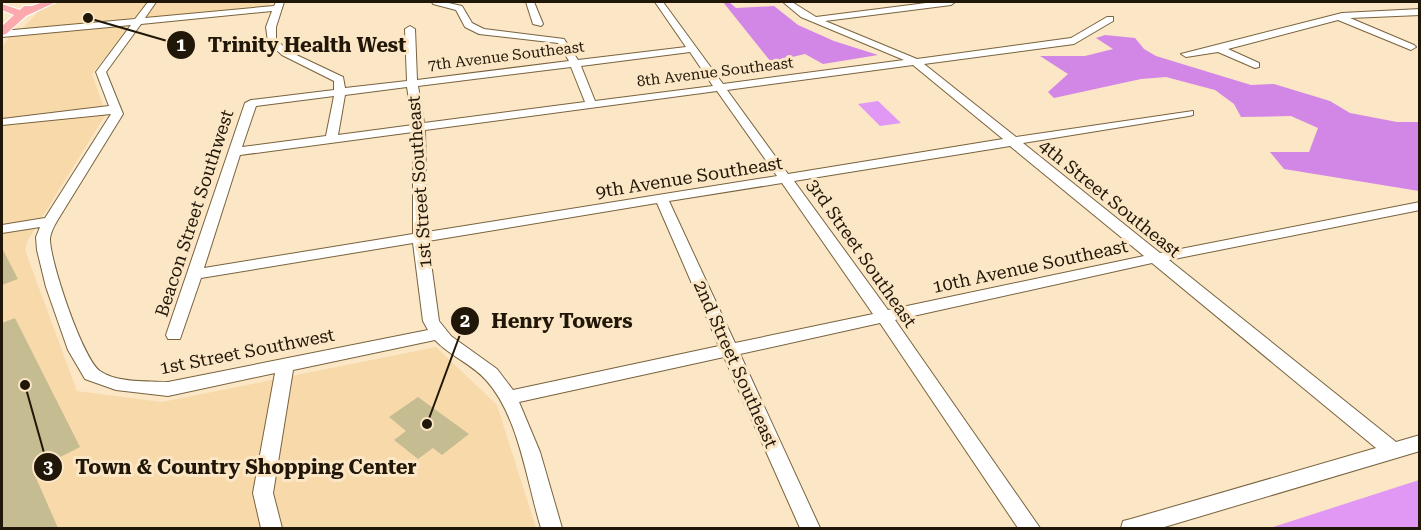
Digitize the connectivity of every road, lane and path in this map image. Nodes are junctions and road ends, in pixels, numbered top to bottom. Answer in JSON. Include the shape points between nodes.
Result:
{"nodes":[{"id":1,"x":12,"y":2,"type":"edge"},
{"id":2,"x":36,"y":2,"type":"edge"},
{"id":3,"x":51,"y":2,"type":"edge"},
{"id":4,"x":152,"y":2,"type":"edge"},
{"id":5,"x":436,"y":2,"type":"edge"},
{"id":6,"x":530,"y":2,"type":"edge"},
{"id":7,"x":659,"y":2,"type":"edge"},
{"id":8,"x":787,"y":2,"type":"edge"},
{"id":9,"x":888,"y":2,"type":"edge"},
{"id":10,"x":951,"y":2,"type":"edge"},
{"id":11,"x":2,"y":3,"type":"edge"},
{"id":12,"x":279,"y":5,"type":"edge"},
{"id":13,"x":2,"y":8,"type":"edge"},
{"id":14,"x":901,"y":9,"type":"junction"},
{"id":15,"x":1419,"y":12,"type":"edge"},
{"id":16,"x":1338,"y":17,"type":"junction"},
{"id":17,"x":17,"y":18,"type":"junction"},
{"id":18,"x":814,"y":19,"type":"junction"},
{"id":19,"x":1110,"y":19,"type":"dead end"},
{"id":20,"x":138,"y":21,"type":"junction"},
{"id":21,"x":538,"y":24,"type":"dead end"},
{"id":22,"x":410,"y":29,"type":"dead end"},
{"id":23,"x":2,"y":33,"type":"edge"},
{"id":24,"x":1411,"y":47,"type":"dead end"},
{"id":25,"x":693,"y":48,"type":"junction"},
{"id":26,"x":1220,"y":49,"type":"junction"},
{"id":27,"x":1186,"y":54,"type":"dead end"},
{"id":28,"x":914,"y":61,"type":"junction"},
{"id":29,"x":575,"y":63,"type":"junction"},
{"id":30,"x":1255,"y":65,"type":"dead end"},
{"id":31,"x":412,"y":83,"type":"junction"},
{"id":32,"x":721,"y":87,"type":"junction"},
{"id":33,"x":340,"y":92,"type":"junction"},
{"id":34,"x":251,"y":103,"type":"joint"},
{"id":35,"x":591,"y":104,"type":"junction"},
{"id":36,"x":115,"y":109,"type":"junction"},
{"id":37,"x":1189,"y":113,"type":"dead end"},
{"id":38,"x":2,"y":122,"type":"edge"},
{"id":39,"x":419,"y":128,"type":"junction"},
{"id":40,"x":331,"y":139,"type":"junction"},
{"id":41,"x":1011,"y":140,"type":"junction"},
{"id":42,"x":235,"y":152,"type":"junction"},
{"id":43,"x":786,"y":179,"type":"junction"},
{"id":44,"x":662,"y":200,"type":"junction"},
{"id":45,"x":1419,"y":206,"type":"edge"},
{"id":46,"x":50,"y":221,"type":"junction"},
{"id":47,"x":2,"y":229,"type":"edge"},
{"id":48,"x":420,"y":238,"type":"junction"},
{"id":49,"x":1156,"y":258,"type":"junction"},
{"id":50,"x":194,"y":274,"type":"junction"},
{"id":51,"x":884,"y":317,"type":"junction"},
{"id":52,"x":436,"y":334,"type":"junction"},
{"id":53,"x":174,"y":335,"type":"dead end"},
{"id":54,"x":731,"y":351,"type":"junction"},
{"id":55,"x":285,"y":364,"type":"junction"},
{"id":56,"x":508,"y":398,"type":"junction"},
{"id":57,"x":1419,"y":443,"type":"edge"},
{"id":58,"x":1393,"y":451,"type":"junction"},
{"id":59,"x":271,"y":528,"type":"edge"},
{"id":60,"x":551,"y":528,"type":"edge"},
{"id":61,"x":810,"y":528,"type":"edge"},
{"id":62,"x":1030,"y":528,"type":"edge"},
{"id":63,"x":1131,"y":528,"type":"edge"}],
"edges":[{"from":1,"to":11,"type":"main road"},
{"from":2,"to":17,"type":"main road"},
{"from":3,"to":17,"type":"main road"},
{"from":4,"to":20,"type":"street"},
{"from":5,"to":29,"type":"street","via":[[459,8],[468,25],[482,32],[561,41]]},
{"from":6,"to":21,"type":"street"},
{"from":7,"to":25,"type":"street","name":"3rd Street Southeast"},
{"from":8,"to":18,"type":"street","name":"4th Street Southeast"},
{"from":9,"to":14,"type":"street"},
{"from":10,"to":14,"type":"street"},
{"from":12,"to":20,"type":"street"},
{"from":12,"to":33,"type":"street","via":[[271,40],[285,53],[339,79]]},
{"from":13,"to":17,"type":"main road"},
{"from":14,"to":18,"type":"street"},
{"from":15,"to":16,"type":"street"},
{"from":16,"to":24,"type":"street"},
{"from":16,"to":26,"type":"street"},
{"from":17,"to":23,"type":"main road"},
{"from":18,"to":28,"type":"street","name":"4th Street Southeast"},
{"from":19,"to":28,"type":"street","name":"8th Avenue Southeast","via":[[1074,41]]},
{"from":20,"to":23,"type":"street"},
{"from":20,"to":36,"type":"street","via":[[100,72]]},
{"from":22,"to":31,"type":"street","name":"1st Street Southeast"},
{"from":25,"to":29,"type":"street","name":"7th Avenue Southeast"},
{"from":25,"to":32,"type":"street","name":"3rd Street Southeast"},
{"from":26,"to":27,"type":"street"},
{"from":26,"to":30,"type":"street"},
{"from":28,"to":32,"type":"street","name":"8th Avenue Southeast"},
{"from":28,"to":41,"type":"street","name":"4th Street Southeast"},
{"from":29,"to":31,"type":"street","name":"7th Avenue Southeast"},
{"from":29,"to":35,"type":"street"},
{"from":31,"to":33,"type":"street","name":"7th Avenue Southeast"},
{"from":31,"to":39,"type":"street","name":"1st Street Southeast"},
{"from":32,"to":35,"type":"street","name":"8th Avenue Southeast"},
{"from":32,"to":43,"type":"street","name":"3rd Street Southeast"},
{"from":33,"to":34,"type":"street","name":"7th Avenue Southeast"},
{"from":33,"to":40,"type":"street"},
{"from":34,"to":42,"type":"street","name":"Beacon Street Southwest"},
{"from":35,"to":39,"type":"street","name":"8th Avenue Southeast"},
{"from":36,"to":38,"type":"street"},
{"from":36,"to":46,"type":"street","name":"1st Street Southwest","via":[[117,114]]},
{"from":37,"to":41,"type":"street","name":"9th Avenue Southeast"},
{"from":39,"to":40,"type":"street","name":"8th Avenue Southeast"},
{"from":39,"to":48,"type":"street","name":"1st Street Southeast"},
{"from":40,"to":42,"type":"street","name":"8th Avenue Southeast"},
{"from":41,"to":43,"type":"street","name":"9th Avenue Southeast"},
{"from":41,"to":49,"type":"street","name":"4th Street Southeast"},
{"from":42,"to":50,"type":"street","name":"Beacon Street Southwest"},
{"from":43,"to":44,"type":"street","name":"9th Avenue Southeast"},
{"from":43,"to":51,"type":"street","name":"3rd Street Southeast"},
{"from":44,"to":48,"type":"street","name":"9th Avenue Southeast"},
{"from":44,"to":54,"type":"street","name":"2nd Street Southeast"},
{"from":45,"to":49,"type":"street","name":"10th Avenue Southeast"},
{"from":46,"to":47,"type":"street"},
{"from":46,"to":55,"type":"street","name":"1st Street Southwest","via":[[43,238],[51,275],[75,348],[92,375],[123,385],[168,389]]},
{"from":48,"to":50,"type":"street","name":"9th Avenue Southeast"},
{"from":48,"to":52,"type":"street","name":"1st Street Southeast"},
{"from":49,"to":51,"type":"street","name":"10th Avenue Southeast"},
{"from":49,"to":58,"type":"street","name":"4th Street Southeast"},
{"from":50,"to":53,"type":"street","name":"Beacon Street Southwest"},
{"from":51,"to":54,"type":"street","name":"10th Avenue Southeast"},
{"from":51,"to":62,"type":"street","name":"3rd Street Southeast"},
{"from":52,"to":55,"type":"street","name":"1st Street Southwest"},
{"from":52,"to":56,"type":"street","via":[[497,380]]},
{"from":54,"to":56,"type":"street","name":"10th Avenue Southeast"},
{"from":54,"to":61,"type":"street","name":"2nd Street Southeast"},
{"from":55,"to":59,"type":"street","via":[[263,493]]},
{"from":56,"to":60,"type":"street","via":[[521,427]]},
{"from":57,"to":58,"type":"street"},
{"from":58,"to":63,"type":"street"}]}
